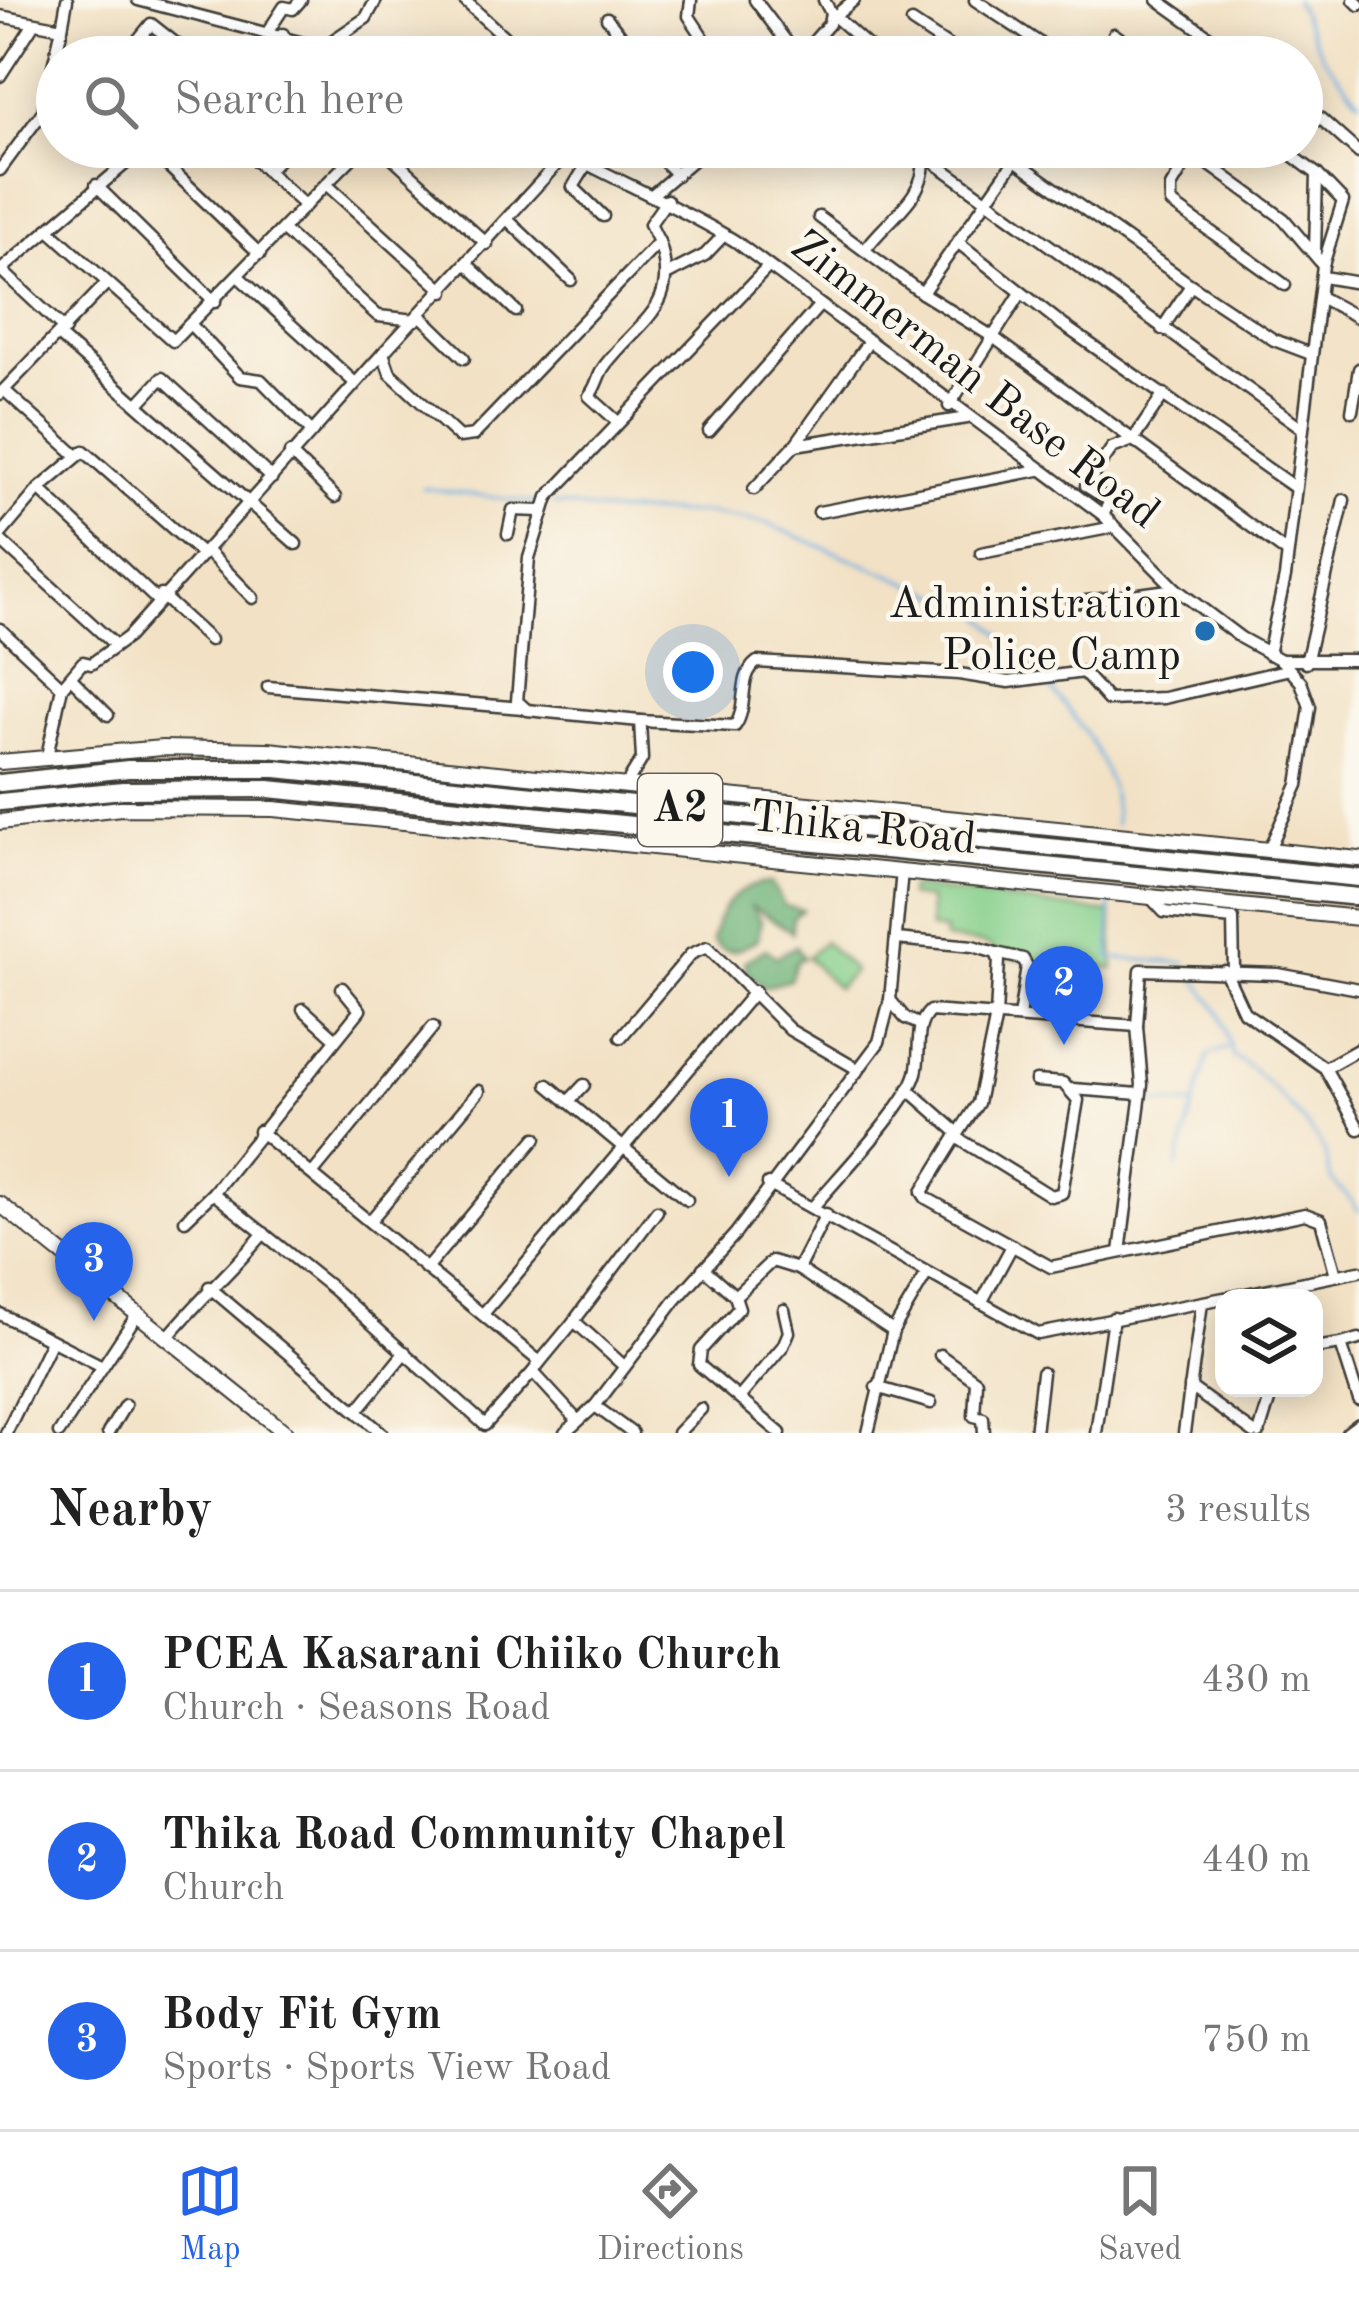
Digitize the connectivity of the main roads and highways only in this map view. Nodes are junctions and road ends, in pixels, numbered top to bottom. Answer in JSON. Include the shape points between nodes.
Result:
{"nodes":[{"id":1,"x":0,"y":762,"type":"edge"},
{"id":2,"x":0,"y":783,"type":"edge"},
{"id":3,"x":0,"y":802,"type":"edge"},
{"id":4,"x":0,"y":822,"type":"edge"},
{"id":5,"x":1359,"y":858,"type":"edge"},
{"id":6,"x":1359,"y":878,"type":"edge"},
{"id":7,"x":1359,"y":897,"type":"edge"},
{"id":8,"x":1359,"y":918,"type":"edge"},
{"id":9,"x":0,"y":1204,"type":"edge"},
{"id":10,"x":286,"y":1433,"type":"edge"}],
"edges":[{"from":1,"to":5,"type":"main road","name":"Thika Road","via":[[205,747]]},
{"from":2,"to":6,"type":"highway","name":"Thika Road","number":"A2","via":[[128,769],[276,770]]},
{"from":3,"to":7,"type":"highway","name":"Thika Road","number":"A2","via":[[123,790],[269,789]]},
{"from":4,"to":8,"type":"main road","name":"Thika Road","via":[[121,808],[274,809]]},
{"from":9,"to":10,"type":"main road"}]}
